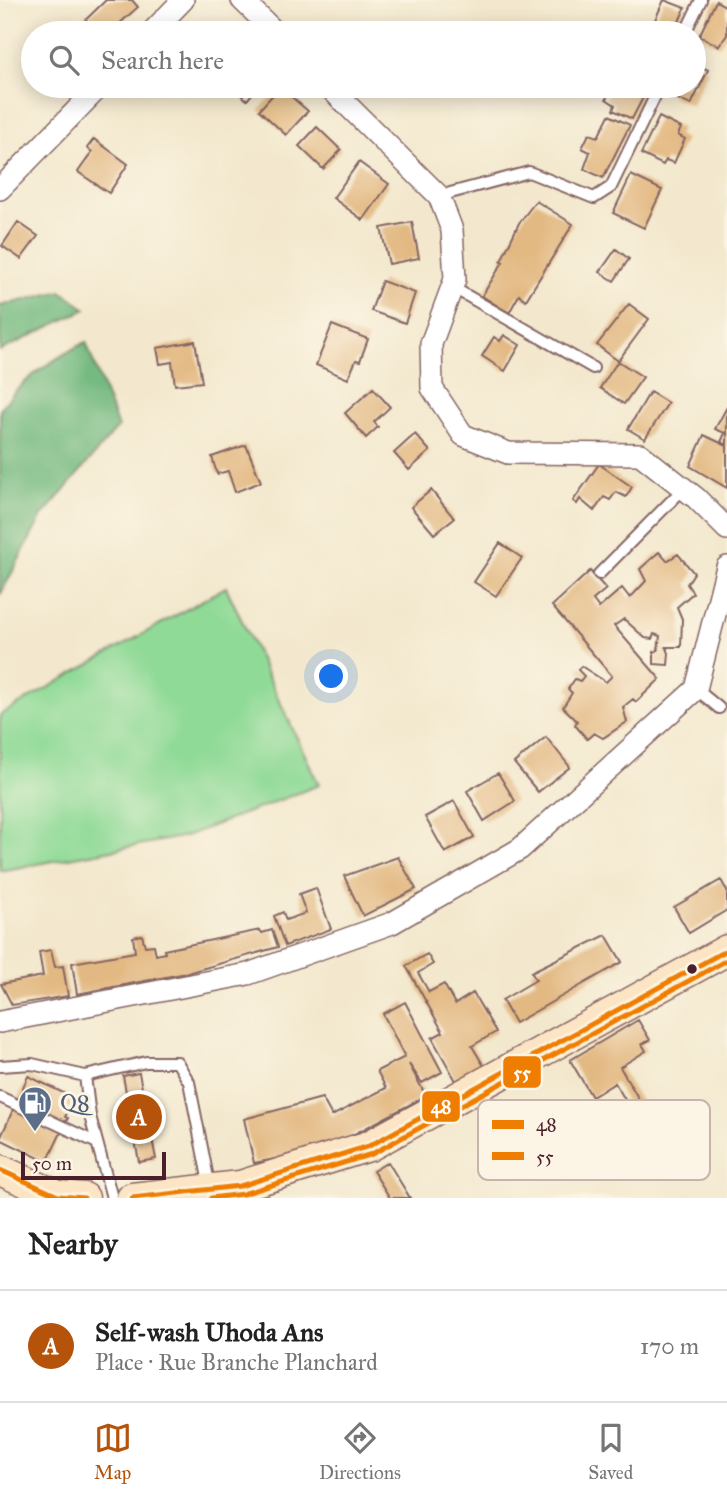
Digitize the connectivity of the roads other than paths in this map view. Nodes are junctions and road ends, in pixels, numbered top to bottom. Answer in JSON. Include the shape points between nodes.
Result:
{"nodes":[{"id":1,"x":183,"y":0,"type":"edge"},
{"id":2,"x":242,"y":0,"type":"edge"},
{"id":3,"x":701,"y":0,"type":"edge"},
{"id":4,"x":163,"y":21,"type":"edge"},
{"id":5,"x":264,"y":21,"type":"edge"},
{"id":6,"x":691,"y":21,"type":"edge"},
{"id":7,"x":88,"y":98,"type":"edge"},
{"id":8,"x":340,"y":98,"type":"edge"},
{"id":9,"x":654,"y":98,"type":"edge"},
{"id":10,"x":0,"y":189,"type":"edge"},
{"id":11,"x":439,"y":195,"type":"junction"},
{"id":12,"x":452,"y":287,"type":"junction"},
{"id":13,"x":593,"y":368,"type":"dead end"},
{"id":14,"x":684,"y":488,"type":"junction"},
{"id":15,"x":727,"y":529,"type":"edge"},
{"id":16,"x":727,"y":567,"type":"edge"},
{"id":17,"x":599,"y":573,"type":"dead end"},
{"id":18,"x":696,"y":689,"type":"junction"},
{"id":19,"x":719,"y":708,"type":"dead end"},
{"id":20,"x":727,"y":950,"type":"edge"},
{"id":21,"x":0,"y":1022,"type":"edge"},
{"id":22,"x":0,"y":1066,"type":"edge"},
{"id":23,"x":85,"y":1076,"type":"junction"},
{"id":24,"x":0,"y":1097,"type":"edge"},
{"id":25,"x":97,"y":1143,"type":"junction"},
{"id":26,"x":0,"y":1170,"type":"edge"},
{"id":27,"x":211,"y":1188,"type":"junction"},
{"id":28,"x":239,"y":1192,"type":"edge"},
{"id":29,"x":65,"y":1197,"type":"edge"},
{"id":30,"x":112,"y":1198,"type":"edge"},
{"id":31,"x":132,"y":1198,"type":"edge"}],
"edges":[{"from":1,"to":4,"type":"street"},
{"from":2,"to":5,"type":"street"},
{"from":3,"to":6,"type":"lane"},
{"from":7,"to":10,"type":"street"},
{"from":8,"to":11,"type":"street"},
{"from":9,"to":11,"type":"lane","via":[[611,187],[594,198],[529,172]]},
{"from":11,"to":12,"type":"street","via":[[452,230]]},
{"from":12,"to":13,"type":"lane"},
{"from":12,"to":14,"type":"street","via":[[430,344],[432,388],[463,435],[508,453],[640,454]]},
{"from":14,"to":15,"type":"street"},
{"from":14,"to":17,"type":"lane"},
{"from":16,"to":18,"type":"street"},
{"from":18,"to":19,"type":"lane"},
{"from":18,"to":21,"type":"street","via":[[520,849],[392,923],[248,974]]},
{"from":20,"to":28,"type":"main road","via":[[369,1146]]},
{"from":22,"to":23,"type":"lane","via":[[32,1064]]},
{"from":23,"to":25,"type":"lane"},
{"from":23,"to":27,"type":"lane","via":[[146,1062],[177,1062],[189,1082]]},
{"from":24,"to":25,"type":"lane"},
{"from":25,"to":30,"type":"lane"},
{"from":26,"to":29,"type":"main road"},
{"from":27,"to":28,"type":"main road"},
{"from":27,"to":31,"type":"main road"}]}
